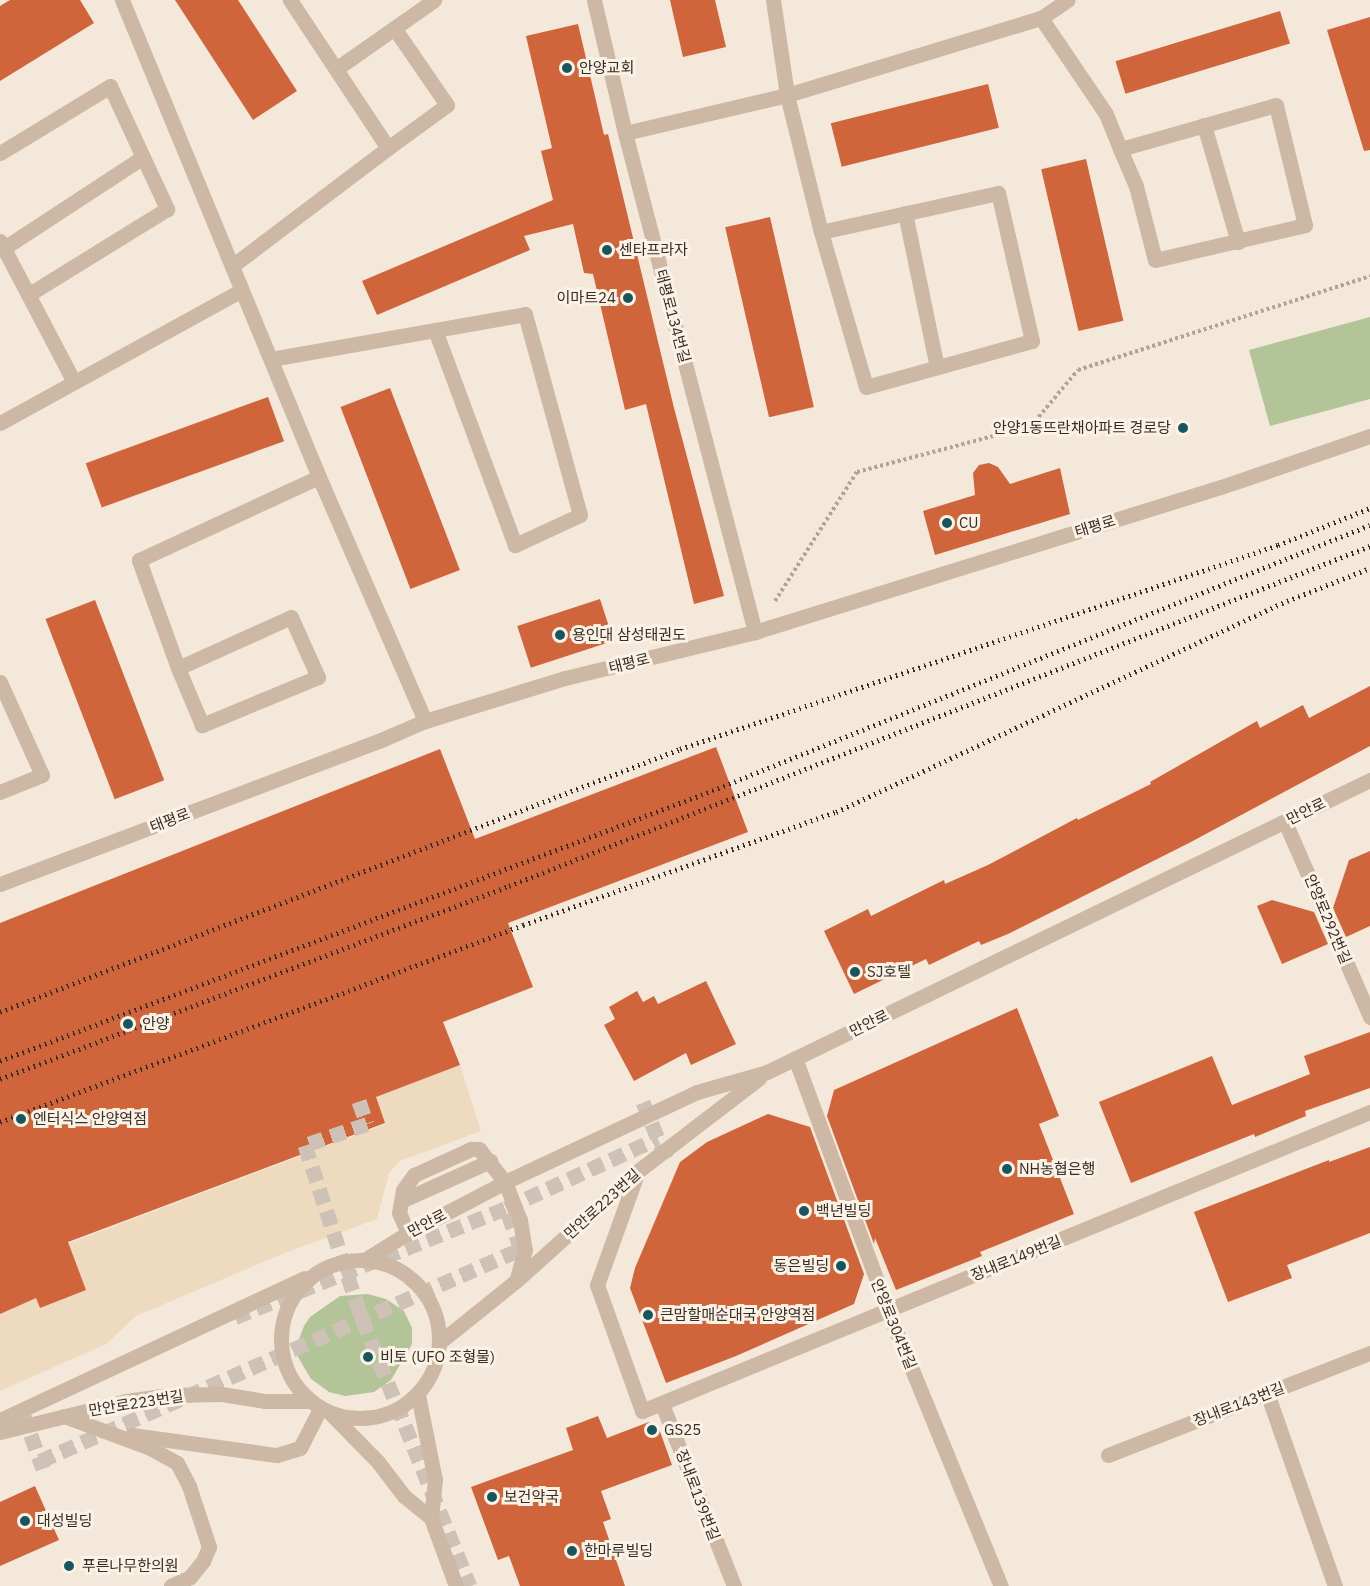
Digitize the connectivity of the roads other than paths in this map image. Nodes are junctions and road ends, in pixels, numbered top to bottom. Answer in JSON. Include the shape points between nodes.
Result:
{"nodes":[{"id":1,"x":122,"y":0,"type":"edge"},
{"id":2,"x":290,"y":0,"type":"edge"},
{"id":3,"x":434,"y":0,"type":"edge"},
{"id":4,"x":594,"y":0,"type":"edge"},
{"id":5,"x":773,"y":0,"type":"edge"},
{"id":6,"x":1068,"y":0,"type":"edge"},
{"id":7,"x":1041,"y":18,"type":"junction"},
{"id":8,"x":394,"y":28,"type":"junction"},
{"id":9,"x":336,"y":69,"type":"junction"},
{"id":10,"x":787,"y":95,"type":"junction"},
{"id":11,"x":1204,"y":125,"type":"junction"},
{"id":12,"x":625,"y":133,"type":"junction"},
{"id":13,"x":388,"y":148,"type":"junction"},
{"id":14,"x":1120,"y":148,"type":"junction"},
{"id":15,"x":0,"y":153,"type":"edge"},
{"id":16,"x":143,"y":157,"type":"junction"},
{"id":17,"x":905,"y":213,"type":"junction"},
{"id":18,"x":821,"y":232,"type":"junction"},
{"id":19,"x":1238,"y":242,"type":"junction"},
{"id":20,"x":2,"y":244,"type":"edge"},
{"id":21,"x":232,"y":266,"type":"junction"},
{"id":22,"x":242,"y":290,"type":"junction"},
{"id":23,"x":28,"y":296,"type":"junction"},
{"id":24,"x":435,"y":330,"type":"junction"},
{"id":25,"x":271,"y":359,"type":"junction"},
{"id":26,"x":938,"y":367,"type":"junction"},
{"id":27,"x":74,"y":382,"type":"junction"},
{"id":28,"x":0,"y":423,"type":"edge"},
{"id":29,"x":1370,"y":436,"type":"edge"},
{"id":30,"x":319,"y":477,"type":"junction"},
{"id":31,"x":755,"y":632,"type":"junction"},
{"id":32,"x":178,"y":668,"type":"junction"},
{"id":33,"x":0,"y":682,"type":"edge"},
{"id":34,"x":425,"y":721,"type":"junction"},
{"id":35,"x":1370,"y":780,"type":"edge"},
{"id":36,"x":0,"y":792,"type":"edge"},
{"id":37,"x":1285,"y":822,"type":"junction"},
{"id":38,"x":0,"y":884,"type":"edge"},
{"id":39,"x":1370,"y":1017,"type":"edge"},
{"id":40,"x":795,"y":1058,"type":"junction"},
{"id":41,"x":767,"y":1072,"type":"junction"},
{"id":42,"x":1370,"y":1112,"type":"edge"},
{"id":43,"x":638,"y":1171,"type":"junction"},
{"id":44,"x":505,"y":1182,"type":"junction"},
{"id":45,"x":408,"y":1233,"type":"junction"},
{"id":46,"x":366,"y":1259,"type":"junction"},
{"id":47,"x":315,"y":1273,"type":"junction"},
{"id":48,"x":516,"y":1281,"type":"junction"},
{"id":49,"x":888,"y":1311,"type":"junction"},
{"id":50,"x":440,"y":1342,"type":"junction"},
{"id":51,"x":1370,"y":1353,"type":"edge"},
{"id":52,"x":1267,"y":1393,"type":"junction"},
{"id":53,"x":418,"y":1395,"type":"junction"},
{"id":54,"x":662,"y":1404,"type":"junction"},
{"id":55,"x":320,"y":1408,"type":"junction"},
{"id":56,"x":64,"y":1416,"type":"junction"},
{"id":57,"x":0,"y":1420,"type":"edge"},
{"id":58,"x":0,"y":1432,"type":"edge"},
{"id":59,"x":108,"y":1432,"type":"junction"},
{"id":60,"x":1108,"y":1455,"type":"dead end"},
{"id":61,"x":431,"y":1518,"type":"junction"},
{"id":62,"x":171,"y":1586,"type":"edge"},
{"id":63,"x":456,"y":1586,"type":"edge"},
{"id":64,"x":734,"y":1586,"type":"edge"},
{"id":65,"x":1002,"y":1586,"type":"edge"},
{"id":66,"x":1335,"y":1586,"type":"edge"}],
"edges":[{"from":1,"to":21,"type":"street"},
{"from":2,"to":9,"type":"street"},
{"from":3,"to":8,"type":"street"},
{"from":4,"to":12,"type":"street","name":"태평로134번길"},
{"from":5,"to":10,"type":"street"},
{"from":6,"to":7,"type":"street"},
{"from":7,"to":10,"type":"street"},
{"from":7,"to":14,"type":"street","via":[[1106,114]]},
{"from":8,"to":9,"type":"street"},
{"from":8,"to":13,"type":"street","via":[[447,105]]},
{"from":9,"to":13,"type":"street"},
{"from":10,"to":12,"type":"street"},
{"from":10,"to":18,"type":"street"},
{"from":11,"to":14,"type":"street"},
{"from":11,"to":19,"type":"street"},
{"from":11,"to":19,"type":"street","via":[[1276,105],[1305,225]]},
{"from":12,"to":31,"type":"street","name":"태평로134번길"},
{"from":13,"to":21,"type":"street"},
{"from":14,"to":19,"type":"street","via":[[1136,186],[1155,260]]},
{"from":15,"to":16,"type":"street","via":[[110,86]]},
{"from":16,"to":20,"type":"street"},
{"from":16,"to":23,"type":"street","via":[[167,208]]},
{"from":17,"to":18,"type":"street"},
{"from":17,"to":26,"type":"street"},
{"from":17,"to":26,"type":"street","via":[[998,193],[1032,341]]},
{"from":18,"to":26,"type":"street","via":[[866,387]]},
{"from":20,"to":23,"type":"street"},
{"from":21,"to":22,"type":"street"},
{"from":22,"to":25,"type":"street"},
{"from":22,"to":27,"type":"street"},
{"from":23,"to":27,"type":"street"},
{"from":24,"to":24,"type":"street","via":[[525,314],[580,515],[515,545]]},
{"from":24,"to":25,"type":"street"},
{"from":25,"to":30,"type":"street"},
{"from":27,"to":28,"type":"street"},
{"from":29,"to":31,"type":"street","name":"태평로","via":[[1221,487]]},
{"from":30,"to":32,"type":"street","via":[[139,560]]},
{"from":30,"to":34,"type":"street"},
{"from":31,"to":34,"type":"street","name":"태평로","via":[[565,678]]},
{"from":32,"to":32,"type":"street","via":[[202,725],[318,677],[291,616]]},
{"from":33,"to":36,"type":"street","via":[[42,776]]},
{"from":34,"to":38,"type":"street","name":"태평로"},
{"from":35,"to":37,"type":"street","name":"만안로"},
{"from":37,"to":39,"type":"street","name":"안양로292번길"},
{"from":37,"to":40,"type":"street","name":"만안로"},
{"from":40,"to":41,"type":"street","name":"만안로"},
{"from":40,"to":49,"type":"street","name":"안양로304번길"},
{"from":41,"to":43,"type":"street","name":"만안로223번길"},
{"from":41,"to":44,"type":"street","name":"만안로","via":[[697,1092]]},
{"from":42,"to":49,"type":"street","name":"장내로149번길"},
{"from":43,"to":48,"type":"street","name":"만안로223번길"},
{"from":43,"to":54,"type":"street","name":"장내로149번길","via":[[597,1285],[642,1412]]},
{"from":44,"to":45,"type":"street","name":"만안로"},
{"from":44,"to":45,"type":"street","via":[[479,1149],[414,1175],[403,1190],[399,1213]]},
{"from":44,"to":48,"type":"street","via":[[520,1220],[525,1250]]},
{"from":45,"to":46,"type":"street","name":"만안로"},
{"from":46,"to":47,"type":"street","via":[[349,1260]]},
{"from":46,"to":50,"type":"street","via":[[396,1267],[420,1286],[436,1312]]},
{"from":47,"to":55,"type":"street","via":[[294,1294],[282,1321],[281,1350],[290,1378]]},
{"from":47,"to":57,"type":"street"},
{"from":48,"to":50,"type":"street","name":"만안로223번길"},
{"from":49,"to":54,"type":"street","name":"장내로149번길"},
{"from":49,"to":65,"type":"street","name":"안양로304번길"},
{"from":50,"to":53,"type":"street","via":[[430,1380]]},
{"from":51,"to":52,"type":"street","name":"장내로143번길"},
{"from":52,"to":60,"type":"street","name":"장내로143번길"},
{"from":52,"to":66,"type":"street"},
{"from":53,"to":55,"type":"street","via":[[392,1413],[362,1419]]},
{"from":53,"to":61,"type":"street","via":[[435,1480]]},
{"from":54,"to":64,"type":"street","name":"장내로139번길"},
{"from":55,"to":56,"type":"street","name":"만안로223번길","via":[[221,1394],[170,1395]]},
{"from":55,"to":59,"type":"street","via":[[300,1448],[277,1455]]},
{"from":55,"to":61,"type":"street","via":[[378,1462],[404,1496]]},
{"from":56,"to":58,"type":"street","name":"만안로223번길"},
{"from":56,"to":59,"type":"street"},
{"from":59,"to":62,"type":"street","via":[[177,1463],[189,1486],[208,1546],[203,1561],[190,1577]]},
{"from":61,"to":63,"type":"street"}]}
